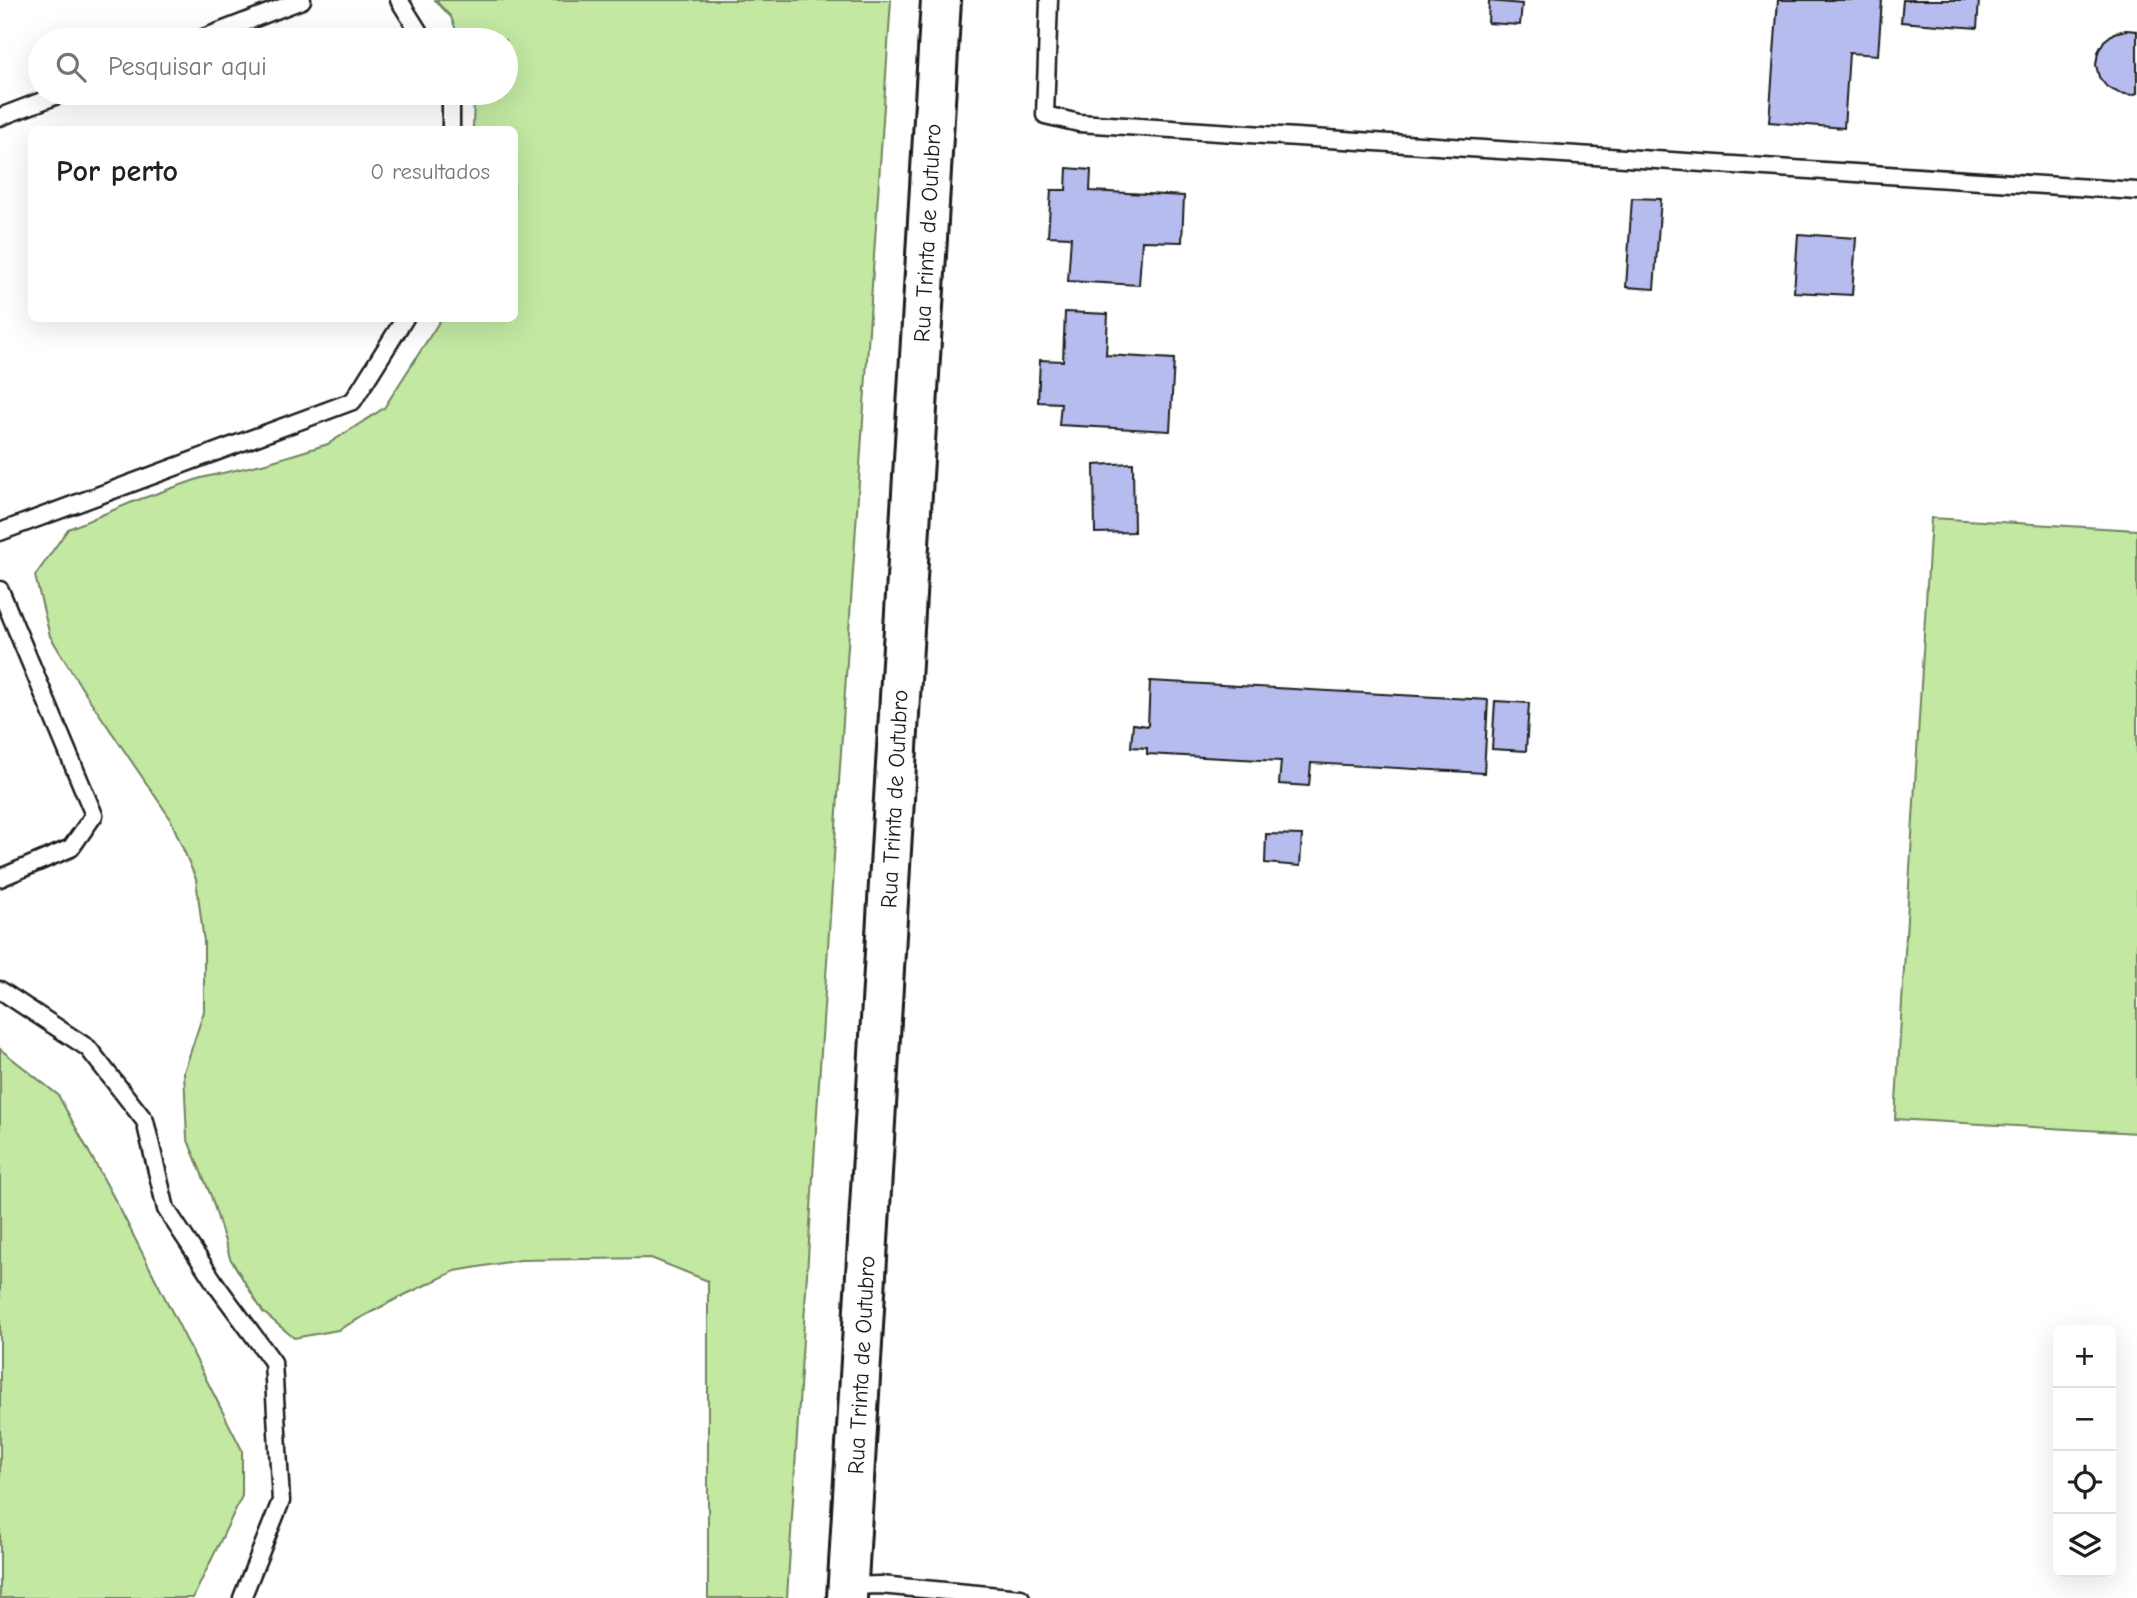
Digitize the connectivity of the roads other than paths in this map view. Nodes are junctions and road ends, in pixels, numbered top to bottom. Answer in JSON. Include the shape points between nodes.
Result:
{"nodes":[{"id":1,"x":302,"y":0,"type":"edge"},
{"id":2,"x":399,"y":0,"type":"edge"},
{"id":3,"x":941,"y":0,"type":"edge"},
{"id":4,"x":1049,"y":0,"type":"edge"},
{"id":5,"x":229,"y":28,"type":"edge"},
{"id":6,"x":416,"y":28,"type":"edge"},
{"id":7,"x":32,"y":105,"type":"edge"},
{"id":8,"x":451,"y":105,"type":"edge"},
{"id":9,"x":0,"y":117,"type":"edge"},
{"id":10,"x":451,"y":126,"type":"edge"},
{"id":11,"x":2137,"y":191,"type":"edge"},
{"id":12,"x":402,"y":322,"type":"edge"},
{"id":13,"x":0,"y":532,"type":"edge"},
{"id":14,"x":0,"y":590,"type":"edge"},
{"id":15,"x":0,"y":878,"type":"edge"},
{"id":16,"x":0,"y":990,"type":"edge"},
{"id":17,"x":847,"y":1592,"type":"edge"},
{"id":18,"x":242,"y":1598,"type":"edge"},
{"id":19,"x":1021,"y":1598,"type":"edge"}],
"edges":[{"from":1,"to":5,"type":"lane"},
{"from":2,"to":6,"type":"lane"},
{"from":3,"to":17,"type":"street","name":"Rua Trinta de Outubro"},
{"from":4,"to":11,"type":"lane","via":[[1045,115],[1079,124]]},
{"from":7,"to":9,"type":"lane"},
{"from":8,"to":10,"type":"lane"},
{"from":12,"to":13,"type":"lane","via":[[353,401]]},
{"from":14,"to":15,"type":"lane","via":[[94,816],[71,848]]},
{"from":16,"to":18,"type":"lane","via":[[88,1048],[145,1121],[166,1209],[273,1362],[281,1501]]},
{"from":17,"to":19,"type":"lane","via":[[880,1585]]}]}
